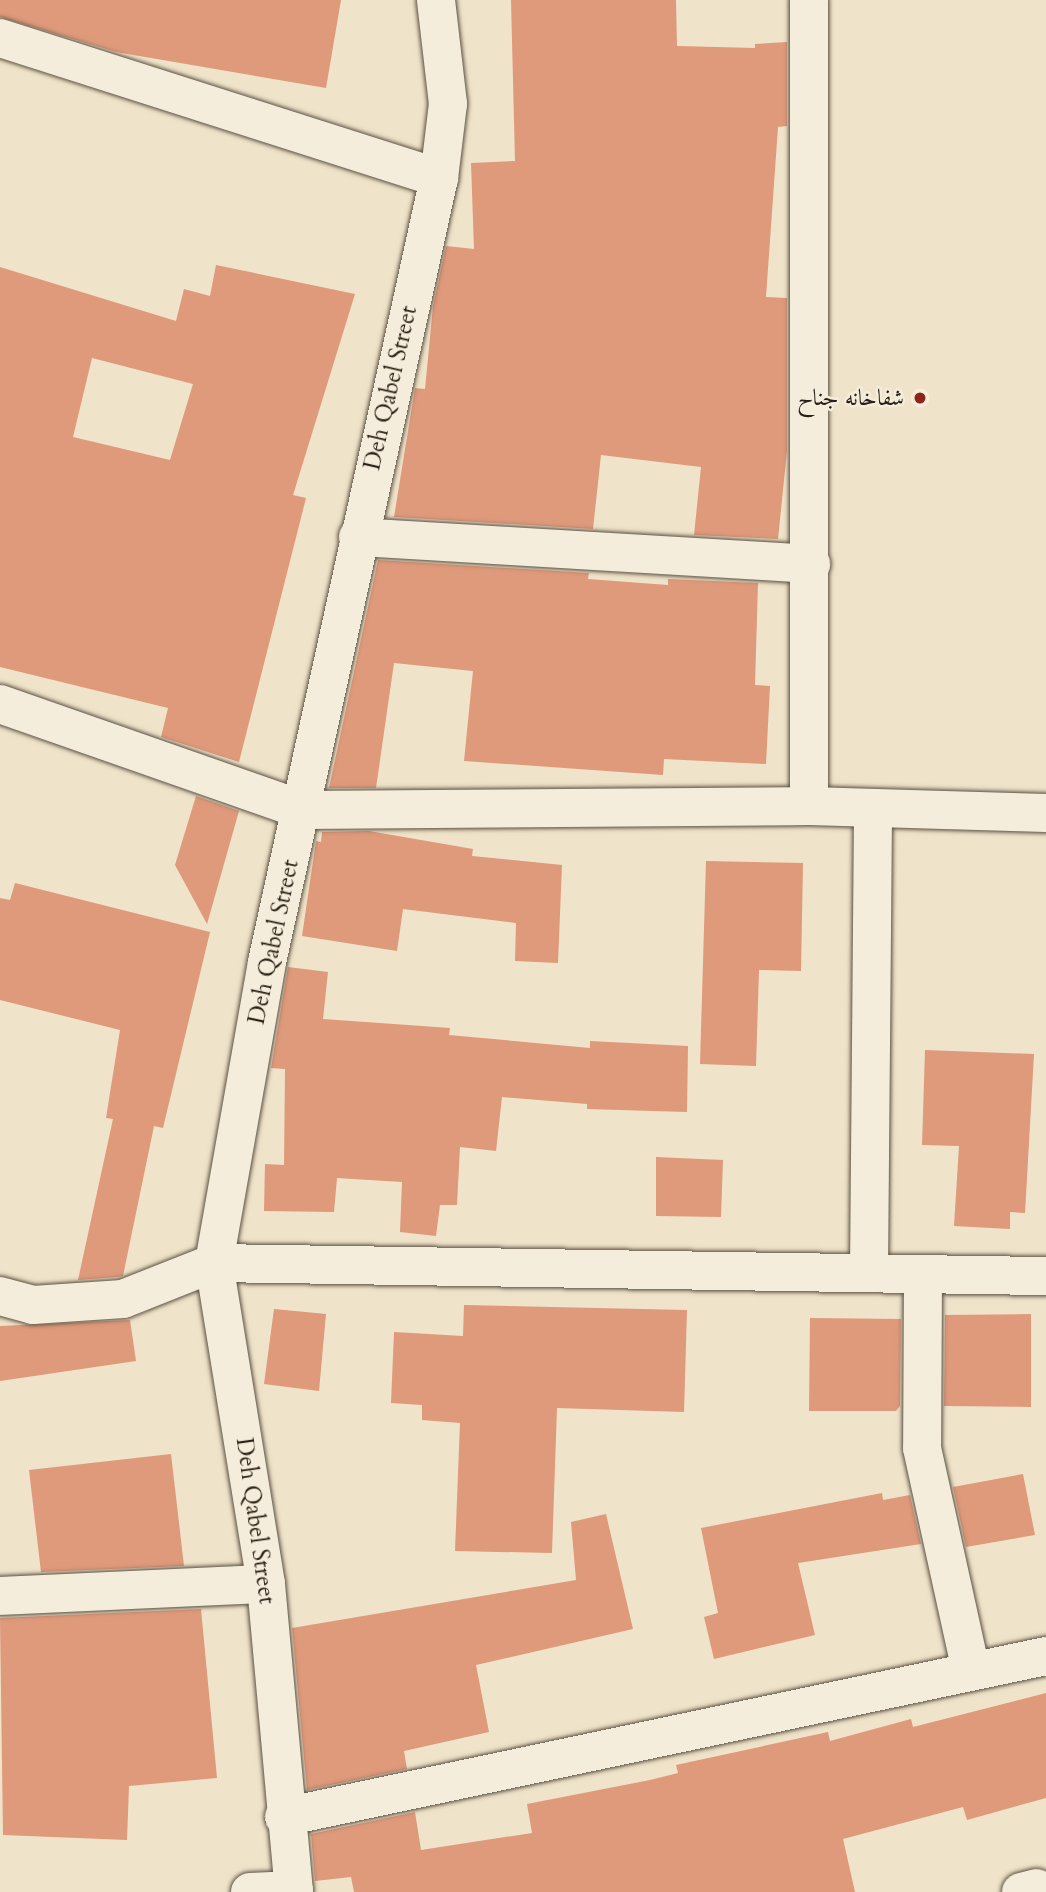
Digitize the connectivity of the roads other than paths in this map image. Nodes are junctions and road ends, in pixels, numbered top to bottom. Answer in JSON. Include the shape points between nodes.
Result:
{"nodes":[{"id":1,"x":436,"y":0,"type":"edge"},
{"id":2,"x":809,"y":0,"type":"edge"},
{"id":3,"x":0,"y":38,"type":"edge"},
{"id":4,"x":439,"y":178,"type":"junction"},
{"id":5,"x":358,"y":537,"type":"junction"},
{"id":6,"x":811,"y":564,"type":"junction"},
{"id":7,"x":0,"y":704,"type":"edge"},
{"id":8,"x":809,"y":806,"type":"junction"},
{"id":9,"x":873,"y":808,"type":"junction"},
{"id":10,"x":302,"y":810,"type":"junction"},
{"id":11,"x":1046,"y":813,"type":"edge"},
{"id":12,"x":214,"y":1263,"type":"junction"},
{"id":13,"x":869,"y":1272,"type":"junction"},
{"id":14,"x":1046,"y":1276,"type":"edge"},
{"id":15,"x":923,"y":1277,"type":"junction"},
{"id":16,"x":0,"y":1296,"type":"edge"},
{"id":17,"x":266,"y":1584,"type":"junction"},
{"id":18,"x":0,"y":1596,"type":"edge"},
{"id":19,"x":1046,"y":1656,"type":"edge"},
{"id":20,"x":971,"y":1670,"type":"junction"},
{"id":21,"x":284,"y":1817,"type":"junction"},
{"id":22,"x":294,"y":1891,"type":"edge"},
{"id":23,"x":250,"y":1892,"type":"edge"}],
"edges":[{"from":1,"to":4,"type":"street","name":"Deh Qabel Street","via":[[448,104]]},
{"from":2,"to":6,"type":"street"},
{"from":3,"to":4,"type":"street"},
{"from":4,"to":5,"type":"street","name":"Deh Qabel Street"},
{"from":5,"to":6,"type":"street"},
{"from":5,"to":10,"type":"street","name":"Deh Qabel Street"},
{"from":6,"to":8,"type":"street"},
{"from":7,"to":10,"type":"street"},
{"from":8,"to":9,"type":"street"},
{"from":8,"to":10,"type":"street"},
{"from":9,"to":11,"type":"street"},
{"from":9,"to":13,"type":"street"},
{"from":10,"to":12,"type":"street","name":"Deh Qabel Street","via":[[267,962]]},
{"from":12,"to":13,"type":"street"},
{"from":12,"to":16,"type":"street","via":[[123,1299],[33,1306]]},
{"from":12,"to":17,"type":"street","name":"Deh Qabel Street"},
{"from":13,"to":15,"type":"street"},
{"from":14,"to":15,"type":"street"},
{"from":15,"to":20,"type":"street","via":[[922,1448]]},
{"from":17,"to":18,"type":"street"},
{"from":17,"to":21,"type":"street","name":"Deh Qabel Street"},
{"from":19,"to":20,"type":"street"},
{"from":20,"to":21,"type":"street"},
{"from":21,"to":22,"type":"street","name":"Deh Qabel Street"},
{"from":22,"to":23,"type":"street"}]}
